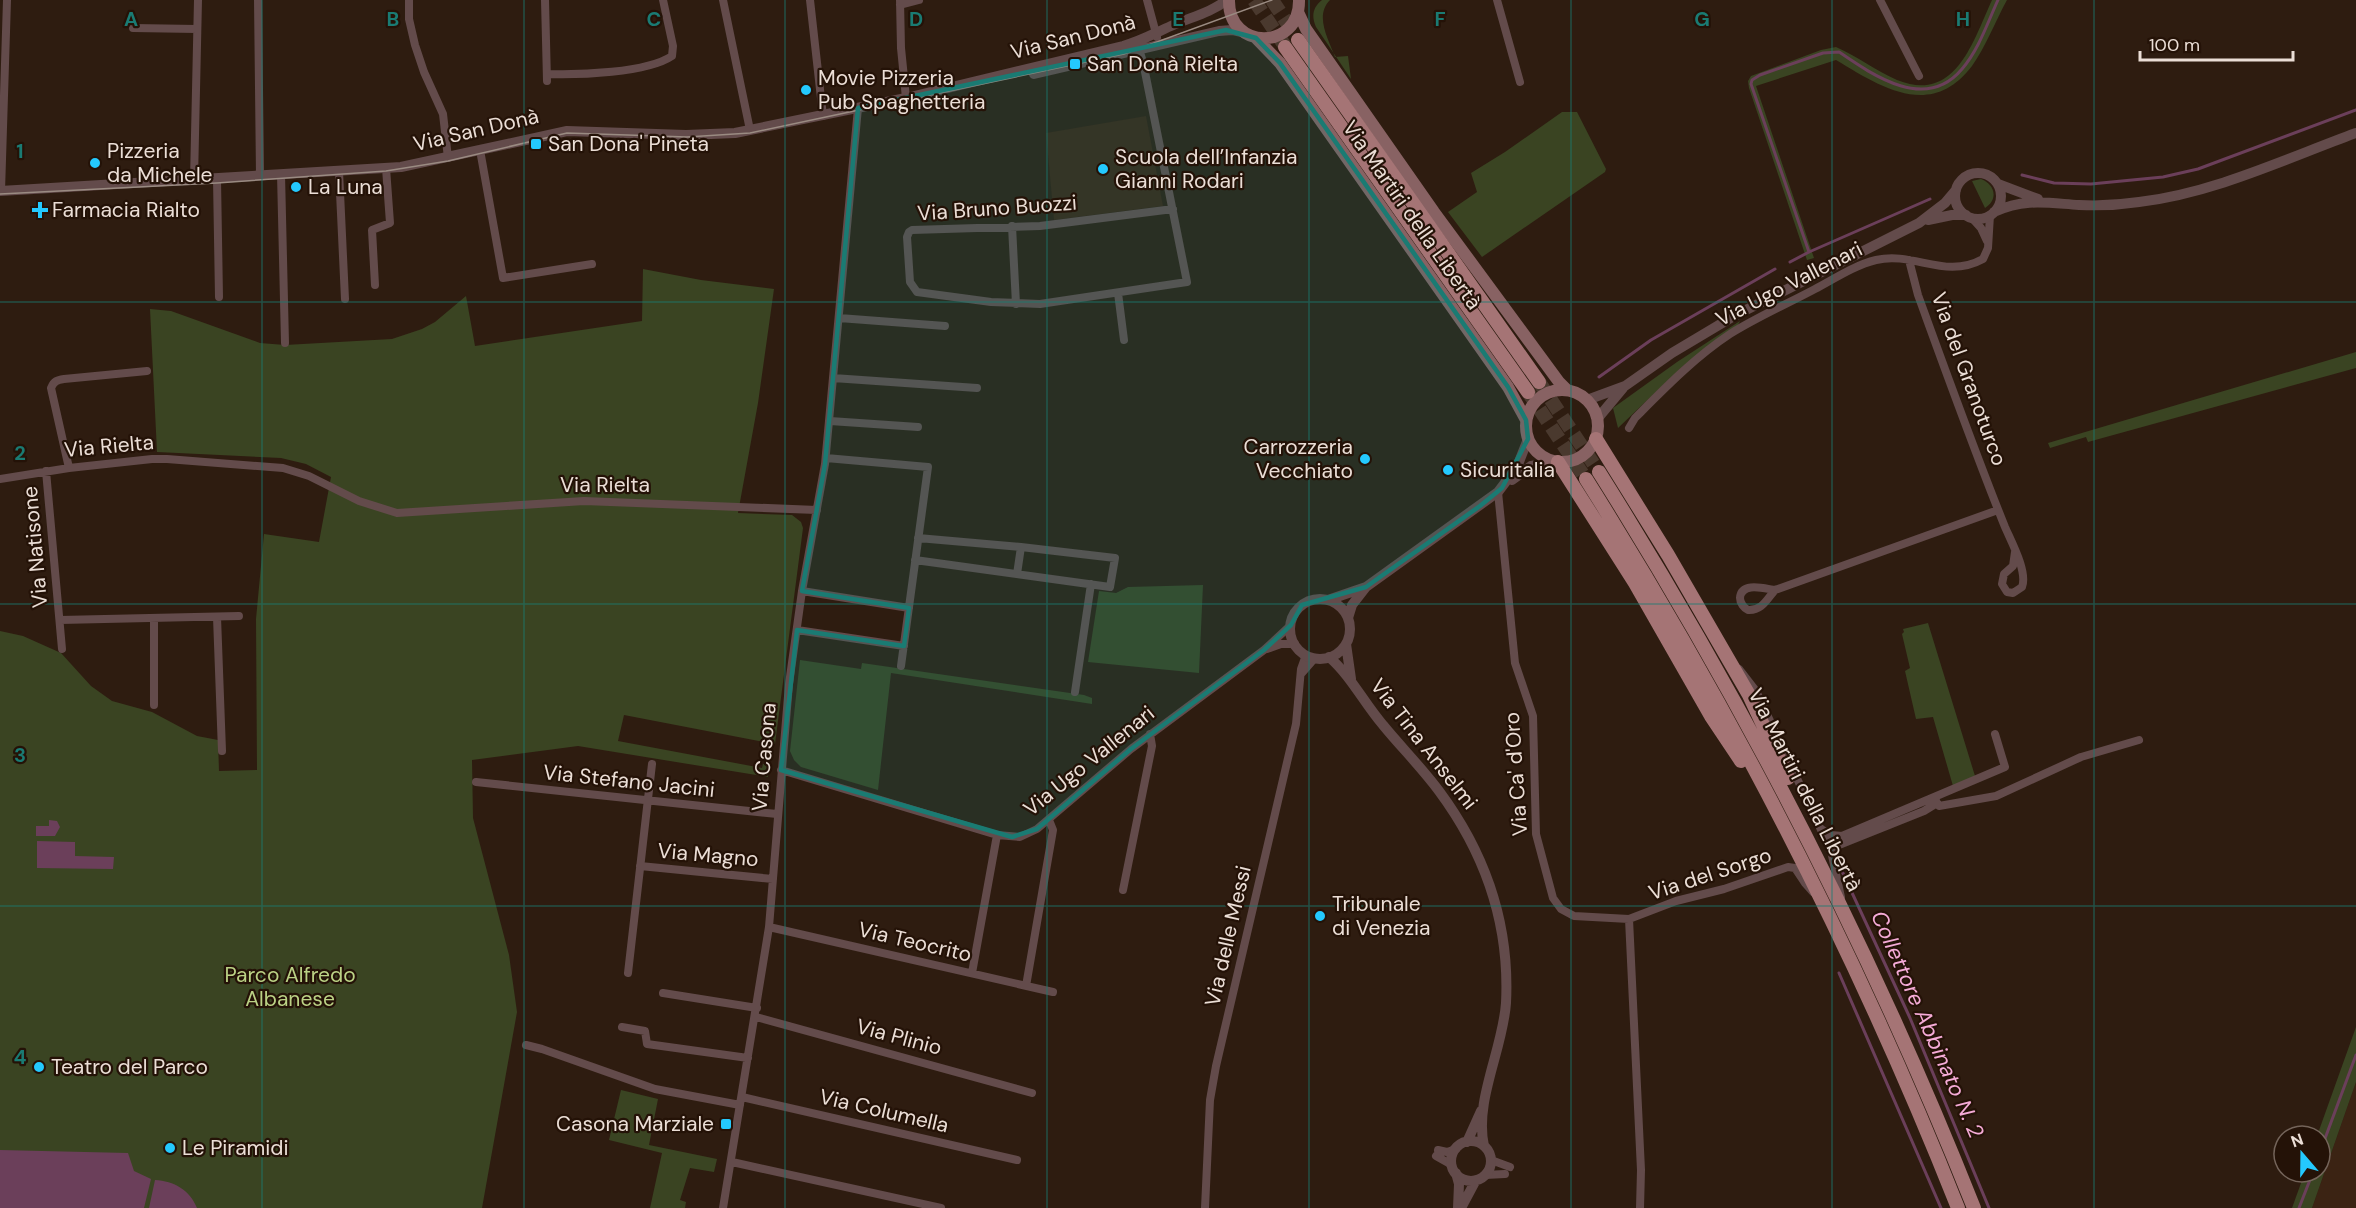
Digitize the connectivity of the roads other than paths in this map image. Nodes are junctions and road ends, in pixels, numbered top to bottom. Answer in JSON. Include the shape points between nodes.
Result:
{"nodes":[{"id":1,"x":7,"y":0,"type":"edge"},
{"id":2,"x":198,"y":0,"type":"edge"},
{"id":3,"x":258,"y":0,"type":"edge"},
{"id":4,"x":409,"y":0,"type":"edge"},
{"id":5,"x":545,"y":0,"type":"edge"},
{"id":6,"x":663,"y":0,"type":"edge"},
{"id":7,"x":723,"y":0,"type":"edge"},
{"id":8,"x":810,"y":0,"type":"edge"},
{"id":9,"x":919,"y":0,"type":"edge"},
{"id":10,"x":1147,"y":0,"type":"edge"},
{"id":11,"x":1228,"y":0,"type":"edge"},
{"id":12,"x":1497,"y":0,"type":"edge"},
{"id":13,"x":1880,"y":0,"type":"edge"},
{"id":14,"x":900,"y":2,"type":"edge"},
{"id":15,"x":1301,"y":5,"type":"edge"},
{"id":16,"x":134,"y":28,"type":"dead end"},
{"id":17,"x":197,"y":29,"type":"junction"},
{"id":18,"x":1250,"y":35,"type":"junction"},
{"id":19,"x":1158,"y":39,"type":"junction"},
{"id":20,"x":1298,"y":40,"type":"tunnel mouth"},
{"id":21,"x":1138,"y":46,"type":"junction"},
{"id":22,"x":1285,"y":47,"type":"tunnel mouth"},
{"id":23,"x":1919,"y":76,"type":"dead end"},
{"id":24,"x":1520,"y":82,"type":"dead end"},
{"id":25,"x":956,"y":86,"type":"junction"},
{"id":26,"x":906,"y":98,"type":"junction"},
{"id":27,"x":858,"y":108,"type":"junction"},
{"id":28,"x":823,"y":116,"type":"junction"},
{"id":29,"x":750,"y":130,"type":"junction"},
{"id":30,"x":2356,"y":133,"type":"edge"},
{"id":31,"x":480,"y":150,"type":"junction"},
{"id":32,"x":448,"y":158,"type":"junction"},
{"id":33,"x":386,"y":168,"type":"junction"},
{"id":34,"x":339,"y":171,"type":"junction"},
{"id":35,"x":281,"y":174,"type":"junction"},
{"id":36,"x":260,"y":176,"type":"junction"},
{"id":37,"x":217,"y":179,"type":"junction"},
{"id":38,"x":194,"y":180,"type":"junction"},
{"id":39,"x":1998,"y":184,"type":"junction"},
{"id":40,"x":1956,"y":190,"type":"junction"},
{"id":41,"x":1,"y":191,"type":"edge"},
{"id":42,"x":2044,"y":202,"type":"junction"},
{"id":43,"x":1173,"y":209,"type":"junction"},
{"id":44,"x":1992,"y":214,"type":"junction"},
{"id":45,"x":1969,"y":216,"type":"junction"},
{"id":46,"x":1919,"y":223,"type":"junction"},
{"id":47,"x":1012,"y":226,"type":"junction"},
{"id":48,"x":1988,"y":244,"type":"junction"},
{"id":49,"x":1909,"y":260,"type":"junction"},
{"id":50,"x":592,"y":264,"type":"dead end"},
{"id":51,"x":375,"y":285,"type":"dead end"},
{"id":52,"x":1118,"y":293,"type":"junction"},
{"id":53,"x":219,"y":297,"type":"dead end"},
{"id":54,"x":345,"y":298,"type":"dead end"},
{"id":55,"x":1016,"y":304,"type":"junction"},
{"id":56,"x":839,"y":318,"type":"junction"},
{"id":57,"x":945,"y":326,"type":"dead end"},
{"id":58,"x":1124,"y":340,"type":"dead end"},
{"id":59,"x":285,"y":343,"type":"dead end"},
{"id":60,"x":147,"y":371,"type":"dead end"},
{"id":61,"x":833,"y":378,"type":"junction"},
{"id":62,"x":1539,"y":382,"type":"tunnel mouth"},
{"id":63,"x":1625,"y":386,"type":"junction"},
{"id":64,"x":976,"y":388,"type":"dead end"},
{"id":65,"x":1568,"y":390,"type":"junction"},
{"id":66,"x":1528,"y":392,"type":"tunnel mouth"},
{"id":67,"x":1587,"y":400,"type":"junction"},
{"id":68,"x":1598,"y":418,"type":"junction"},
{"id":69,"x":1526,"y":420,"type":"junction"},
{"id":70,"x":830,"y":421,"type":"junction"},
{"id":71,"x":918,"y":427,"type":"dead end"},
{"id":72,"x":1629,"y":428,"type":"dead end"},
{"id":73,"x":1528,"y":439,"type":"junction"},
{"id":74,"x":1596,"y":439,"type":"junction"},
{"id":75,"x":826,"y":458,"type":"junction"},
{"id":76,"x":1556,"y":462,"type":"junction"},
{"id":77,"x":69,"y":468,"type":"junction"},
{"id":78,"x":46,"y":471,"type":"junction"},
{"id":79,"x":1599,"y":472,"type":"tunnel mouth"},
{"id":80,"x":0,"y":479,"type":"edge"},
{"id":81,"x":1586,"y":479,"type":"tunnel mouth"},
{"id":82,"x":1500,"y":490,"type":"junction"},
{"id":83,"x":817,"y":510,"type":"junction"},
{"id":84,"x":1998,"y":510,"type":"junction"},
{"id":85,"x":918,"y":538,"type":"junction"},
{"id":86,"x":1022,"y":547,"type":"junction"},
{"id":87,"x":2015,"y":552,"type":"dead end"},
{"id":88,"x":915,"y":560,"type":"junction"},
{"id":89,"x":1017,"y":574,"type":"junction"},
{"id":90,"x":1091,"y":584,"type":"junction"},
{"id":91,"x":1366,"y":587,"type":"junction"},
{"id":92,"x":1775,"y":590,"type":"dead end"},
{"id":93,"x":802,"y":591,"type":"junction"},
{"id":94,"x":1328,"y":600,"type":"junction"},
{"id":95,"x":909,"y":608,"type":"junction"},
{"id":96,"x":239,"y":616,"type":"dead end"},
{"id":97,"x":217,"y":617,"type":"junction"},
{"id":98,"x":154,"y":618,"type":"junction"},
{"id":99,"x":1348,"y":618,"type":"junction"},
{"id":100,"x":60,"y":620,"type":"junction"},
{"id":101,"x":1291,"y":625,"type":"junction"},
{"id":102,"x":797,"y":630,"type":"junction"},
{"id":103,"x":1295,"y":644,"type":"junction"},
{"id":104,"x":1346,"y":644,"type":"junction"},
{"id":105,"x":904,"y":646,"type":"junction"},
{"id":106,"x":62,"y":649,"type":"dead end"},
{"id":107,"x":1264,"y":650,"type":"junction"},
{"id":108,"x":1726,"y":656,"type":"junction"},
{"id":109,"x":1310,"y":657,"type":"junction"},
{"id":110,"x":1329,"y":657,"type":"junction"},
{"id":111,"x":901,"y":666,"type":"dead end"},
{"id":112,"x":1352,"y":682,"type":"junction"},
{"id":113,"x":1075,"y":692,"type":"dead end"},
{"id":114,"x":154,"y":705,"type":"dead end"},
{"id":115,"x":1150,"y":734,"type":"junction"},
{"id":116,"x":1995,"y":734,"type":"dead end"},
{"id":117,"x":2139,"y":740,"type":"dead end"},
{"id":118,"x":222,"y":751,"type":"dead end"},
{"id":119,"x":652,"y":764,"type":"dead end"},
{"id":120,"x":781,"y":770,"type":"junction"},
{"id":121,"x":476,"y":782,"type":"dead end"},
{"id":122,"x":1936,"y":800,"type":"junction"},
{"id":123,"x":648,"y":801,"type":"junction"},
{"id":124,"x":777,"y":814,"type":"junction"},
{"id":125,"x":1049,"y":820,"type":"junction"},
{"id":126,"x":1783,"y":822,"type":"junction"},
{"id":127,"x":1820,"y":828,"type":"junction"},
{"id":128,"x":997,"y":835,"type":"junction"},
{"id":129,"x":1831,"y":851,"type":"junction"},
{"id":130,"x":1820,"y":861,"type":"junction"},
{"id":131,"x":640,"y":866,"type":"junction"},
{"id":132,"x":773,"y":879,"type":"junction"},
{"id":133,"x":1123,"y":890,"type":"dead end"},
{"id":134,"x":1823,"y":901,"type":"junction"},
{"id":135,"x":1844,"y":909,"type":"junction"},
{"id":136,"x":1629,"y":919,"type":"junction"},
{"id":137,"x":769,"y":927,"type":"junction"},
{"id":138,"x":628,"y":973,"type":"dead end"},
{"id":139,"x":972,"y":973,"type":"junction"},
{"id":140,"x":1026,"y":986,"type":"junction"},
{"id":141,"x":663,"y":993,"type":"dead end"},
{"id":142,"x":1053,"y":993,"type":"dead end"},
{"id":143,"x":756,"y":1012,"type":"junction"},
{"id":144,"x":622,"y":1027,"type":"dead end"},
{"id":145,"x":526,"y":1045,"type":"dead end"},
{"id":146,"x":748,"y":1059,"type":"junction"},
{"id":147,"x":1032,"y":1093,"type":"dead end"},
{"id":148,"x":741,"y":1101,"type":"junction"},
{"id":149,"x":1483,"y":1108,"type":"junction"},
{"id":150,"x":1467,"y":1142,"type":"junction"},
{"id":151,"x":1484,"y":1146,"type":"junction"},
{"id":152,"x":1456,"y":1149,"type":"junction"},
{"id":153,"x":1017,"y":1160,"type":"dead end"},
{"id":154,"x":1491,"y":1160,"type":"junction"},
{"id":155,"x":732,"y":1162,"type":"junction"},
{"id":156,"x":1454,"y":1169,"type":"junction"},
{"id":157,"x":1481,"y":1177,"type":"junction"},
{"id":158,"x":723,"y":1208,"type":"edge"},
{"id":159,"x":941,"y":1208,"type":"edge"},
{"id":160,"x":1205,"y":1208,"type":"edge"},
{"id":161,"x":1459,"y":1208,"type":"edge"},
{"id":162,"x":1640,"y":1208,"type":"edge"},
{"id":163,"x":1958,"y":1208,"type":"edge"},
{"id":164,"x":1974,"y":1208,"type":"edge"}],
"edges":[{"from":1,"to":41,"type":"street"},
{"from":2,"to":17,"type":"street"},
{"from":3,"to":36,"type":"street"},
{"from":4,"to":32,"type":"street","via":[[415,45],[443,114]]},
{"from":5,"to":6,"type":"street","via":[[547,78],[663,63],[672,56],[673,46]]},
{"from":7,"to":29,"type":"street"},
{"from":8,"to":28,"type":"street"},
{"from":9,"to":14,"type":"street"},
{"from":10,"to":19,"type":"street"},
{"from":11,"to":18,"type":"main road","name":"Via San Donà","via":[[1233,19]]},
{"from":11,"to":19,"type":"street","name":"Via San Donà","via":[[1169,27]]},
{"from":12,"to":24,"type":"street"},
{"from":13,"to":23,"type":"street"},
{"from":14,"to":26,"type":"street"},
{"from":15,"to":18,"type":"main road","name":"Via San Donà","via":[[1292,25],[1280,35],[1266,39]]},
{"from":15,"to":65,"type":"main road","name":"Via Martiri della Libertà","via":[[1306,29],[1434,212]]},
{"from":16,"to":17,"type":"street"},
{"from":17,"to":38,"type":"street"},
{"from":18,"to":19,"type":"street","name":"Via San Donà","via":[[1223,30]]},
{"from":18,"to":69,"type":"main road","name":"Via Martiri della Libertà","via":[[1280,63],[1508,387]]},
{"from":19,"to":21,"type":"street","name":"Via San Donà"},
{"from":20,"to":62,"type":"main road","name":"Via Martiri della Libertà"},
{"from":21,"to":25,"type":"street","name":"Via San Donà"},
{"from":21,"to":25,"type":"street","name":"Via San Donà","via":[[1059,69]]},
{"from":21,"to":43,"type":"street","name":"Via Bruno Buozzi"},
{"from":22,"to":66,"type":"main road","name":"Via Martiri della Libertà"},
{"from":25,"to":26,"type":"street","name":"Via San Donà"},
{"from":26,"to":27,"type":"street","name":"Via San Donà"},
{"from":27,"to":28,"type":"street","name":"Via San Donà"},
{"from":27,"to":56,"type":"street"},
{"from":28,"to":29,"type":"street","name":"Via San Donà"},
{"from":29,"to":31,"type":"street","name":"Via San Donà","via":[[686,135],[567,131]]},
{"from":30,"to":42,"type":"street","name":"Via Ugo Vallenari","via":[[2223,182],[2167,198],[2109,205]]},
{"from":31,"to":32,"type":"street","name":"Via San Donà"},
{"from":31,"to":50,"type":"street","via":[[503,278]]},
{"from":32,"to":33,"type":"street","name":"Via San Donà"},
{"from":33,"to":34,"type":"street","name":"Via San Donà"},
{"from":33,"to":51,"type":"street","via":[[390,223],[372,230]]},
{"from":34,"to":35,"type":"street","name":"Via San Donà"},
{"from":34,"to":54,"type":"street"},
{"from":35,"to":36,"type":"street","name":"Via San Donà"},
{"from":35,"to":59,"type":"street"},
{"from":36,"to":37,"type":"street","name":"Via San Donà"},
{"from":37,"to":38,"type":"street","name":"Via San Donà"},
{"from":37,"to":53,"type":"street"},
{"from":38,"to":41,"type":"street","name":"Via San Donà"},
{"from":39,"to":40,"type":"street","name":"Via Ugo Vallenari","via":[[1989,175],[1975,173],[1965,177]]},
{"from":39,"to":42,"type":"street","name":"Via Ugo Vallenari"},
{"from":39,"to":44,"type":"street","via":[[2001,197]]},
{"from":40,"to":45,"type":"street","via":[[1958,206]]},
{"from":40,"to":46,"type":"street","name":"Via Ugo Vallenari"},
{"from":42,"to":44,"type":"street","name":"Via Ugo Vallenari","via":[[2015,203]]},
{"from":43,"to":47,"type":"street","name":"Via Bruno Buozzi"},
{"from":43,"to":52,"type":"street","name":"Via Bruno Buozzi","via":[[1187,282]]},
{"from":44,"to":45,"type":"street","name":"Via Ugo Vallenari","via":[[1978,219]]},
{"from":44,"to":48,"type":"street"},
{"from":45,"to":46,"type":"street","name":"Via Ugo Vallenari"},
{"from":45,"to":48,"type":"street","via":[[1981,228]]},
{"from":46,"to":63,"type":"street","name":"Via Ugo Vallenari","via":[[1734,316]]},
{"from":47,"to":55,"type":"street"},
{"from":47,"to":55,"type":"street","name":"Via Bruno Buozzi","via":[[916,230],[907,237],[910,282],[917,292]]},
{"from":48,"to":49,"type":"street","name":"Via Ugo Vallenari","via":[[1983,259],[1963,267]]},
{"from":49,"to":72,"type":"street","name":"Via Ugo Vallenari","via":[[1874,260],[1745,325],[1686,368]]},
{"from":49,"to":84,"type":"street","name":"Via del Granoturco","via":[[1918,295]]},
{"from":52,"to":55,"type":"street","name":"Via Bruno Buozzi"},
{"from":52,"to":58,"type":"street"},
{"from":56,"to":57,"type":"street"},
{"from":56,"to":61,"type":"street"},
{"from":60,"to":77,"type":"street","via":[[64,379],[53,384]]},
{"from":61,"to":64,"type":"street"},
{"from":61,"to":70,"type":"street"},
{"from":63,"to":67,"type":"street","name":"Via Ugo Vallenari"},
{"from":63,"to":68,"type":"street","name":"Via Ugo Vallenari"},
{"from":65,"to":67,"type":"main road"},
{"from":65,"to":69,"type":"main road","via":[[1556,390],[1536,400]]},
{"from":67,"to":68,"type":"main road"},
{"from":68,"to":74,"type":"main road"},
{"from":69,"to":73,"type":"main road"},
{"from":70,"to":71,"type":"street"},
{"from":70,"to":75,"type":"street"},
{"from":73,"to":76,"type":"main road","via":[[1543,458]]},
{"from":73,"to":82,"type":"street","via":[[1521,459]]},
{"from":74,"to":76,"type":"main road","via":[[1581,457]]},
{"from":74,"to":108,"type":"main road"},
{"from":75,"to":83,"type":"street"},
{"from":75,"to":85,"type":"street","via":[[928,467]]},
{"from":76,"to":82,"type":"street","via":[[1531,466]]},
{"from":76,"to":126,"type":"main road","via":[[1635,583],[1711,716]]},
{"from":77,"to":78,"type":"street","name":"Via Rielta"},
{"from":77,"to":83,"type":"street","name":"Via Rielta","via":[[152,459],[273,467],[309,476],[375,508],[407,514],[584,501]]},
{"from":78,"to":80,"type":"street","name":"Via Rielta"},
{"from":78,"to":100,"type":"street","name":"Via Natisone"},
{"from":79,"to":130,"type":"main road","name":"Via Martiri della Libertà","via":[[1704,644]]},
{"from":81,"to":126,"type":"main road","name":"Via Martiri della Libertà","via":[[1681,633]]},
{"from":82,"to":91,"type":"street"},
{"from":82,"to":136,"type":"street","name":"Via Ca' d'Oro","via":[[1515,663],[1533,716],[1534,821],[1547,880],[1556,904],[1566,913]]},
{"from":83,"to":93,"type":"street","name":"Via Casona"},
{"from":84,"to":87,"type":"street","name":"Via del Granoturco"},
{"from":84,"to":92,"type":"street"},
{"from":85,"to":86,"type":"street"},
{"from":85,"to":88,"type":"street"},
{"from":86,"to":89,"type":"street"},
{"from":86,"to":90,"type":"street","via":[[1116,558],[1110,587]]},
{"from":88,"to":89,"type":"street"},
{"from":88,"to":95,"type":"street"},
{"from":89,"to":90,"type":"street"},
{"from":90,"to":113,"type":"street"},
{"from":91,"to":94,"type":"street"},
{"from":91,"to":99,"type":"street","via":[[1352,604]]},
{"from":93,"to":95,"type":"street"},
{"from":93,"to":102,"type":"street","name":"Via Casona"},
{"from":94,"to":99,"type":"street","via":[[1338,603]]},
{"from":94,"to":101,"type":"street","via":[[1302,606]]},
{"from":95,"to":105,"type":"street"},
{"from":96,"to":97,"type":"street","name":"Via Natisone"},
{"from":97,"to":98,"type":"street","name":"Via Natisone"},
{"from":97,"to":118,"type":"street"},
{"from":98,"to":100,"type":"street","name":"Via Natisone"},
{"from":98,"to":114,"type":"street"},
{"from":99,"to":104,"type":"street"},
{"from":100,"to":106,"type":"street","name":"Via Natisone"},
{"from":101,"to":103,"type":"street"},
{"from":101,"to":107,"type":"street","name":"Via Ugo Vallenari"},
{"from":102,"to":105,"type":"street"},
{"from":102,"to":120,"type":"street","name":"Via Casona"},
{"from":103,"to":107,"type":"street","name":"Via Ugo Vallenari"},
{"from":103,"to":109,"type":"street"},
{"from":104,"to":110,"type":"street"},
{"from":104,"to":112,"type":"street","name":"Via Tina Anselmi"},
{"from":105,"to":111,"type":"street"},
{"from":107,"to":115,"type":"street","name":"Via Ugo Vallenari"},
{"from":108,"to":127,"type":"street","via":[[1756,691]]},
{"from":108,"to":130,"type":"main road","via":[[1749,695],[1796,795]]},
{"from":109,"to":110,"type":"street"},
{"from":109,"to":160,"type":"street","name":"Via delle Messi","via":[[1302,674],[1296,724],[1216,1066],[1210,1100]]},
{"from":110,"to":112,"type":"street","name":"Via Tina Anselmi"},
{"from":112,"to":149,"type":"street","name":"Via Tina Anselmi","via":[[1449,805],[1478,852],[1491,888],[1503,935],[1506,1003]]},
{"from":115,"to":125,"type":"street","name":"Via Ugo Vallenari"},
{"from":115,"to":133,"type":"street","via":[[1152,746]]},
{"from":116,"to":122,"type":"street","via":[[2005,767]]},
{"from":117,"to":122,"type":"street","via":[[2081,757],[1996,796],[1939,806]]},
{"from":119,"to":123,"type":"street"},
{"from":120,"to":124,"type":"street","name":"Via Casona"},
{"from":120,"to":128,"type":"street","name":"Via Ugo Vallenari"},
{"from":121,"to":123,"type":"street","name":"Via Stefano Jacini"},
{"from":122,"to":127,"type":"street","via":[[1842,836]]},
{"from":122,"to":129,"type":"street","via":[[1924,811]]},
{"from":123,"to":124,"type":"street","name":"Via Stefano Jacini"},
{"from":123,"to":131,"type":"street"},
{"from":124,"to":132,"type":"street","name":"Via Casona"},
{"from":125,"to":128,"type":"street","name":"Via Ugo Vallenari","via":[[1020,837]]},
{"from":125,"to":140,"type":"street","via":[[1053,830]]},
{"from":126,"to":134,"type":"main road","name":"Via Martiri della Libertà"},
{"from":127,"to":129,"type":"street"},
{"from":128,"to":139,"type":"street"},
{"from":129,"to":135,"type":"street"},
{"from":130,"to":135,"type":"main road","name":"Via Martiri della Libertà"},
{"from":131,"to":132,"type":"street","name":"Via Magno"},
{"from":131,"to":138,"type":"street"},
{"from":132,"to":137,"type":"street","name":"Via Casona"},
{"from":134,"to":136,"type":"street","name":"Via del Sorgo","via":[[1795,868],[1788,867]]},
{"from":134,"to":163,"type":"main road","name":"Via Martiri della Libertà","via":[[1894,1055]]},
{"from":135,"to":164,"type":"main road","name":"Via Martiri della Libertà"},
{"from":136,"to":162,"type":"street"},
{"from":137,"to":139,"type":"street","name":"Via Teocrito"},
{"from":137,"to":143,"type":"street","name":"Via Casona"},
{"from":139,"to":140,"type":"street","name":"Via Teocrito"},
{"from":140,"to":142,"type":"street","name":"Via Teocrito"},
{"from":141,"to":143,"type":"street"},
{"from":143,"to":146,"type":"street","name":"Via Casona"},
{"from":143,"to":147,"type":"street","name":"Via Plinio"},
{"from":144,"to":146,"type":"street","via":[[645,1031],[647,1044]]},
{"from":145,"to":148,"type":"street","via":[[655,1089]]},
{"from":146,"to":148,"type":"street","name":"Via Casona"},
{"from":148,"to":153,"type":"street","name":"Via Columella"},
{"from":148,"to":155,"type":"street","name":"Via Casona"},
{"from":149,"to":150,"type":"street"},
{"from":149,"to":151,"type":"street"},
{"from":150,"to":151,"type":"street"},
{"from":150,"to":152,"type":"street"},
{"from":151,"to":154,"type":"street"},
{"from":152,"to":156,"type":"street"},
{"from":152,"to":156,"type":"street","via":[[1437,1153]]},
{"from":154,"to":157,"type":"street"},
{"from":154,"to":157,"type":"street","via":[[1508,1171]]},
{"from":155,"to":158,"type":"street","name":"Via Casona"},
{"from":155,"to":159,"type":"street"},
{"from":156,"to":157,"type":"street","via":[[1466,1180]]},
{"from":156,"to":161,"type":"street","via":[[1459,1184]]},
{"from":157,"to":161,"type":"street"}]}
